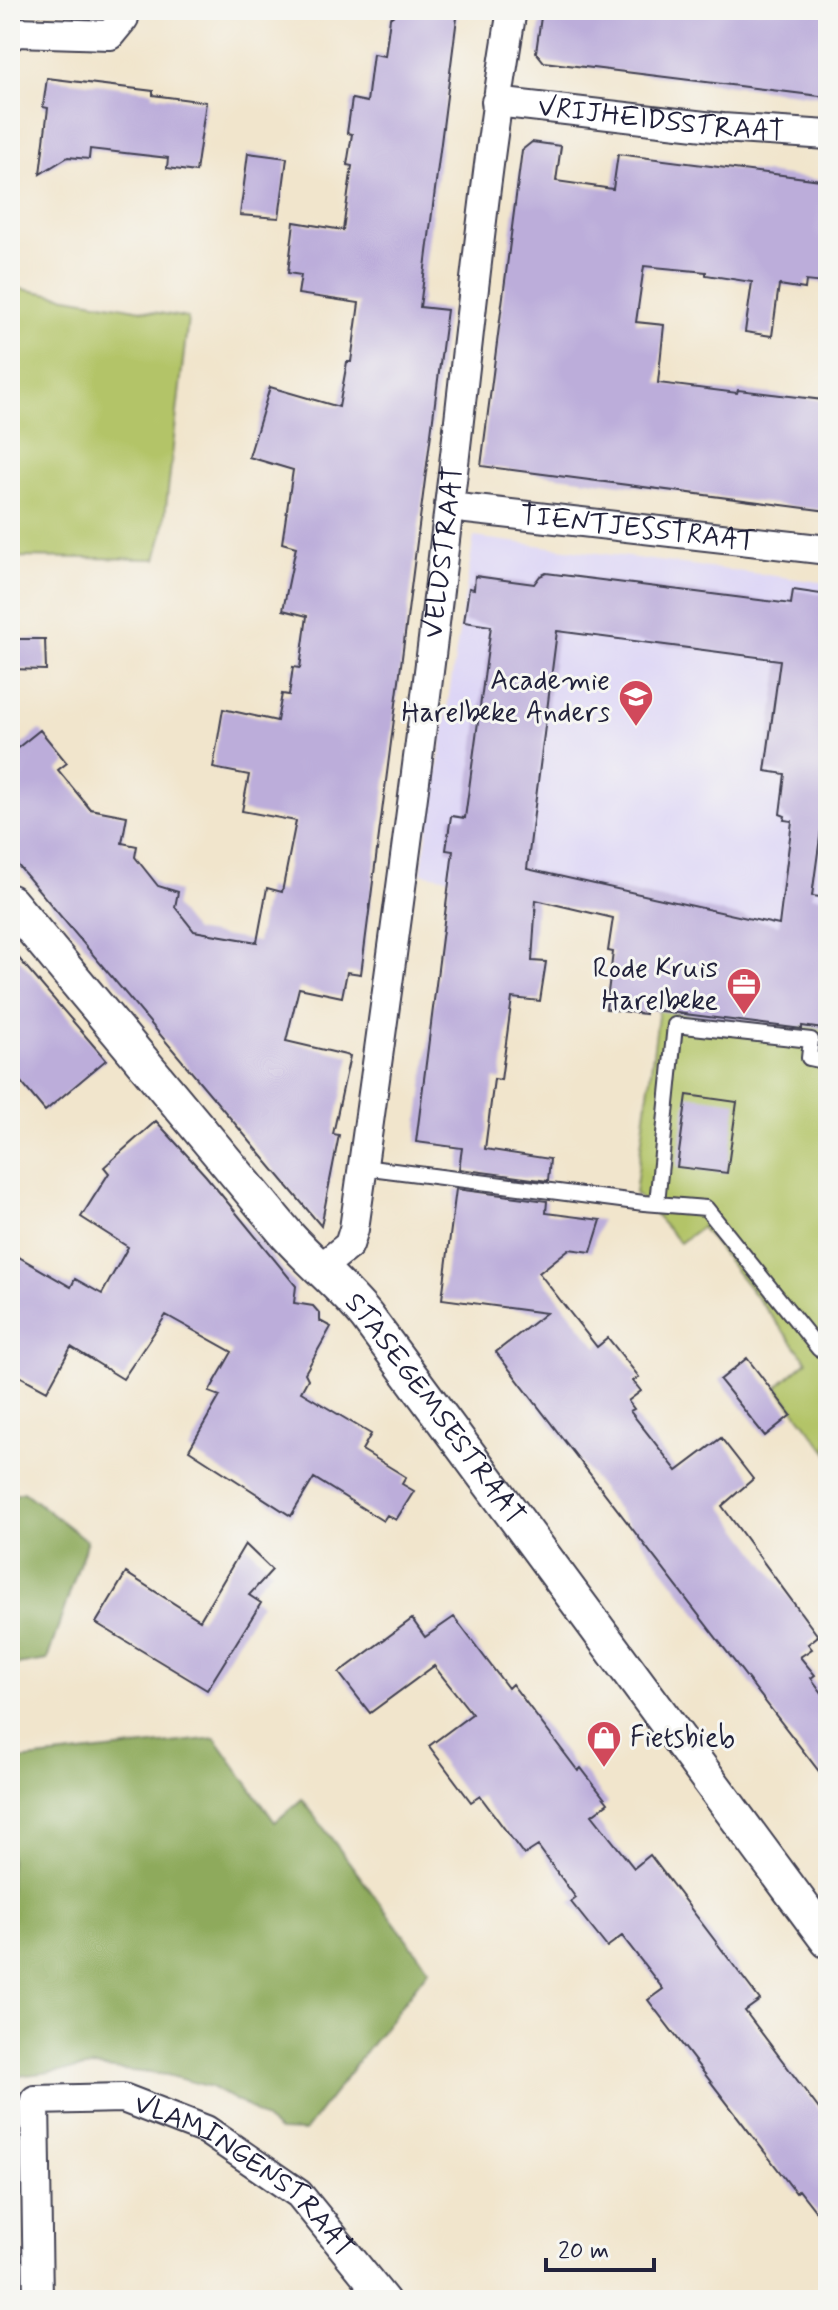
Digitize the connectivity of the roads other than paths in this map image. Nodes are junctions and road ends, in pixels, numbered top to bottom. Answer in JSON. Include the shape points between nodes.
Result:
{"nodes":[{"id":1,"x":125,"y":10,"type":"edge"},
{"id":2,"x":512,"y":10,"type":"edge"},
{"id":3,"x":10,"y":37,"type":"edge"},
{"id":4,"x":496,"y":102,"type":"junction"},
{"id":5,"x":828,"y":135,"type":"edge"},
{"id":6,"x":449,"y":507,"type":"junction"},
{"id":7,"x":828,"y":550,"type":"edge"},
{"id":8,"x":10,"y":902,"type":"edge"},
{"id":9,"x":828,"y":1062,"type":"edge"},
{"id":10,"x":363,"y":1167,"type":"junction"},
{"id":11,"x":657,"y":1203,"type":"junction"},
{"id":12,"x":319,"y":1269,"type":"junction"},
{"id":13,"x":819,"y":1349,"type":"dead end"},
{"id":14,"x":828,"y":1941,"type":"edge"},
{"id":15,"x":38,"y":2300,"type":"edge"},
{"id":16,"x":385,"y":2300,"type":"edge"}],
"edges":[{"from":1,"to":3,"type":"street","via":[[110,35],[16,32]]},
{"from":2,"to":4,"type":"street","name":"VELDSTRAAT"},
{"from":4,"to":5,"type":"street","name":"VRIJHEIDSSTRAAT"},
{"from":4,"to":6,"type":"street","name":"VELDSTRAAT"},
{"from":6,"to":7,"type":"street","name":"TIENTJESSTRAAT"},
{"from":6,"to":10,"type":"street","name":"VELDSTRAAT"},
{"from":8,"to":12,"type":"street","name":"STASEGEMSESTRAAT"},
{"from":9,"to":11,"type":"lane","via":[[809,1058],[811,1040],[675,1025]]},
{"from":10,"to":11,"type":"lane"},
{"from":10,"to":12,"type":"street","name":"VELDSTRAAT","via":[[349,1245]]},
{"from":11,"to":13,"type":"lane","via":[[706,1208]]},
{"from":12,"to":14,"type":"street","name":"STASEGEMSESTRAAT","via":[[377,1330]]},
{"from":15,"to":16,"type":"street","name":"VLAMINGENSTRAAT","via":[[35,2100],[123,2098],[206,2130],[299,2194]]}]}
